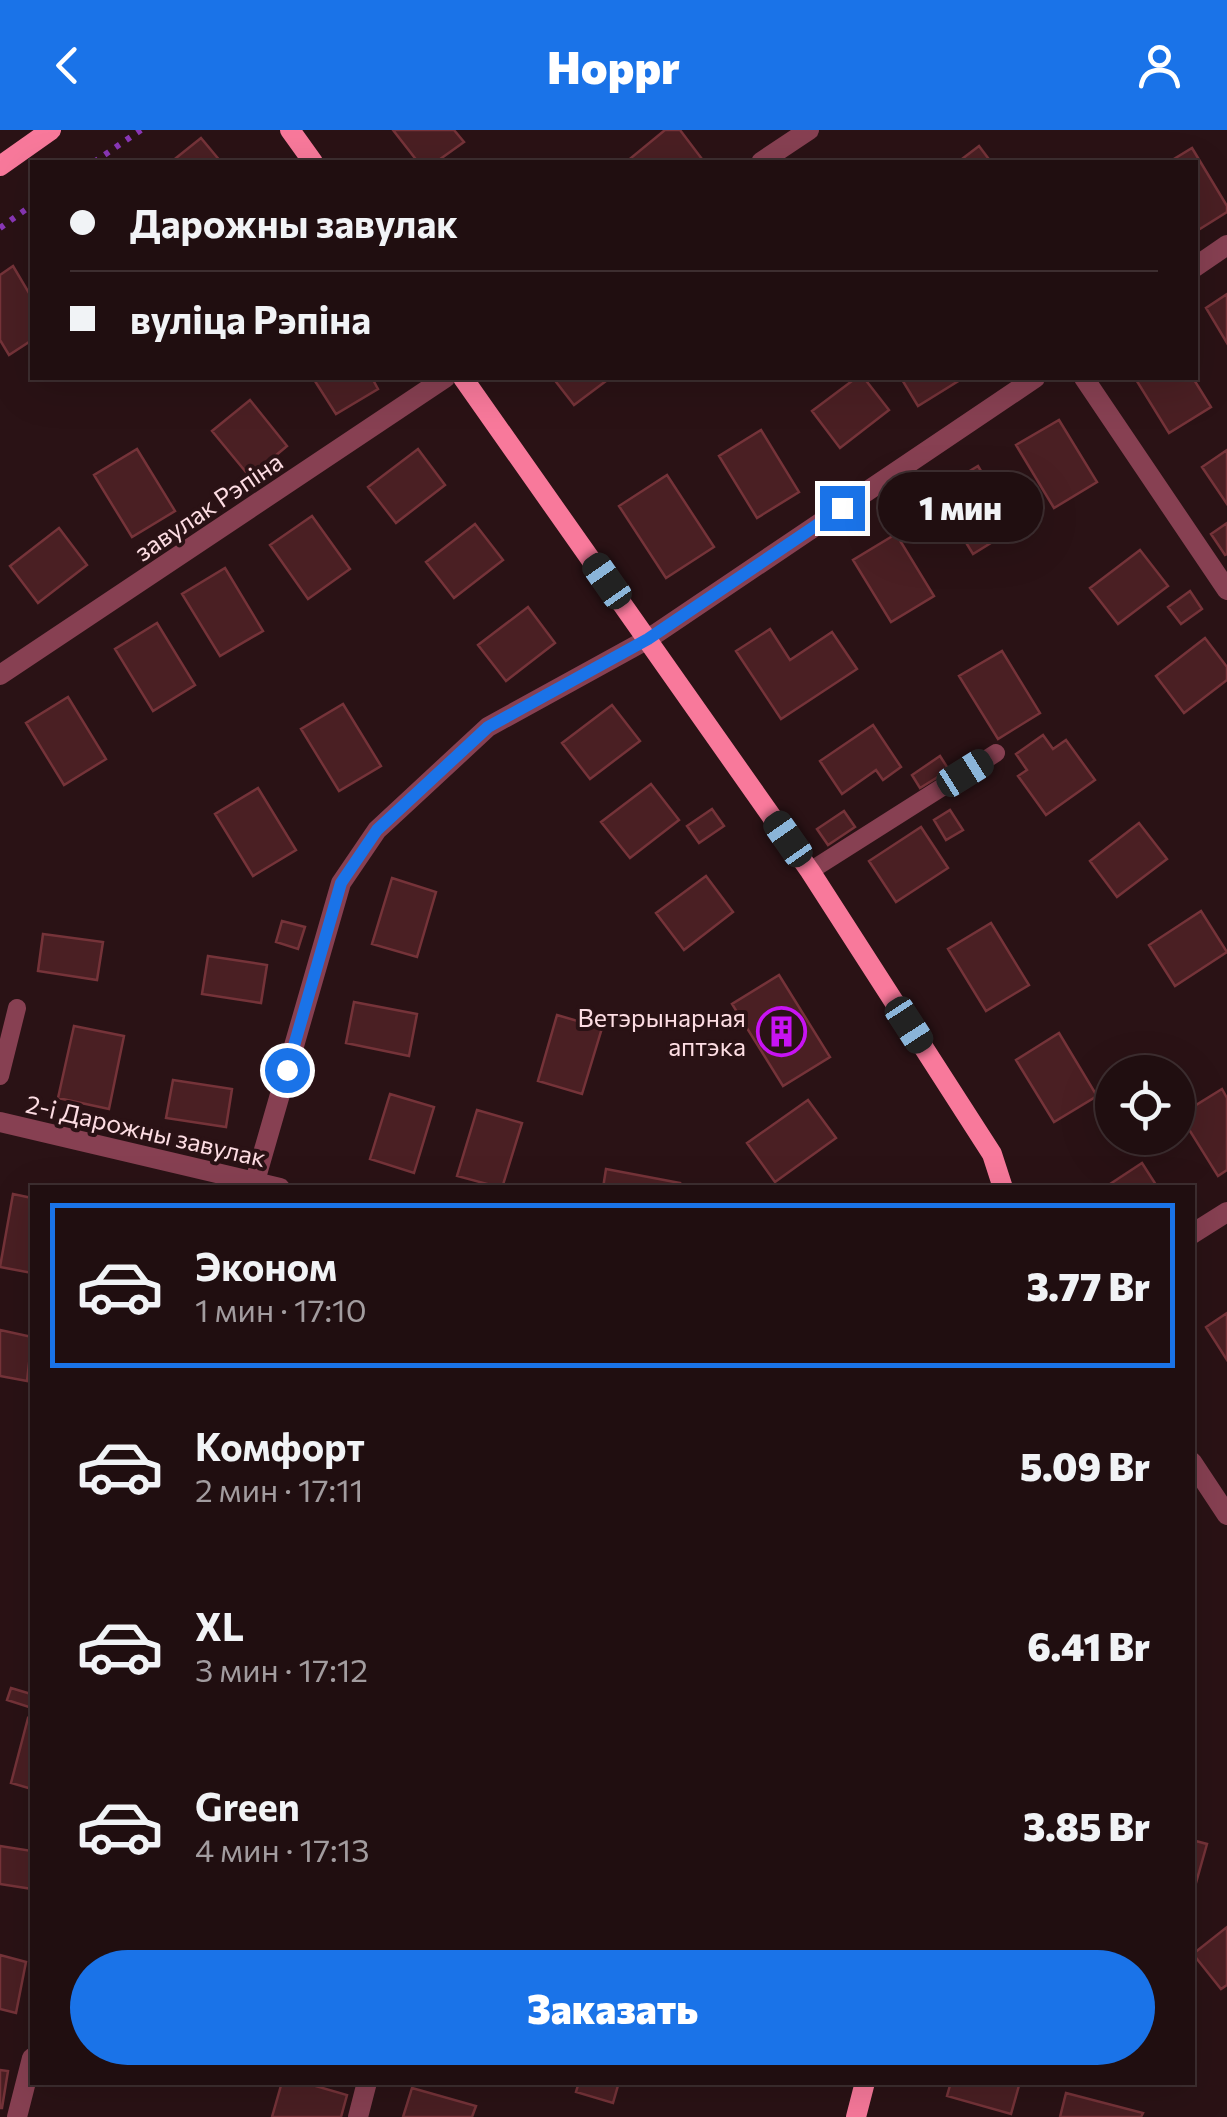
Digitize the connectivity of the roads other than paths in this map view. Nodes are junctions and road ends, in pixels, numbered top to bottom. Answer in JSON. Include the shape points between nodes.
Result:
{"nodes":[{"id":1,"x":51,"y":130,"type":"edge"},
{"id":2,"x":290,"y":130,"type":"edge"},
{"id":3,"x":810,"y":130,"type":"edge"},
{"id":4,"x":312,"y":160,"type":"edge"},
{"id":5,"x":765,"y":160,"type":"edge"},
{"id":6,"x":0,"y":166,"type":"edge"},
{"id":7,"x":1227,"y":245,"type":"edge"},
{"id":8,"x":1198,"y":266,"type":"edge"},
{"id":9,"x":441,"y":380,"type":"edge"},
{"id":10,"x":464,"y":380,"type":"edge"},
{"id":11,"x":1032,"y":380,"type":"edge"},
{"id":12,"x":1085,"y":380,"type":"edge"},
{"id":13,"x":1227,"y":590,"type":"edge"},
{"id":14,"x":648,"y":639,"type":"junction"},
{"id":15,"x":0,"y":676,"type":"edge"},
{"id":16,"x":996,"y":754,"type":"dead end"},
{"id":17,"x":810,"y":870,"type":"junction"},
{"id":18,"x":16,"y":1008,"type":"dead end"},
{"id":19,"x":0,"y":1076,"type":"edge"},
{"id":20,"x":0,"y":1122,"type":"edge"},
{"id":21,"x":254,"y":1184,"type":"edge"},
{"id":22,"x":1002,"y":1185,"type":"edge"},
{"id":23,"x":1227,"y":1212,"type":"edge"},
{"id":24,"x":1195,"y":1232,"type":"edge"},
{"id":25,"x":1195,"y":1467,"type":"edge"},
{"id":26,"x":1227,"y":1515,"type":"edge"},
{"id":27,"x":30,"y":2066,"type":"edge"},
{"id":28,"x":366,"y":2085,"type":"edge"},
{"id":29,"x":864,"y":2085,"type":"edge"},
{"id":30,"x":17,"y":2117,"type":"edge"},
{"id":31,"x":358,"y":2117,"type":"edge"},
{"id":32,"x":856,"y":2117,"type":"edge"}],
"edges":[{"from":1,"to":6,"type":"main road"},
{"from":2,"to":4,"type":"main road"},
{"from":3,"to":5,"type":"street"},
{"from":7,"to":8,"type":"street"},
{"from":9,"to":15,"type":"street","name":"завулак Рэпіна"},
{"from":10,"to":14,"type":"main road"},
{"from":11,"to":14,"type":"street"},
{"from":12,"to":13,"type":"street"},
{"from":14,"to":17,"type":"main road"},
{"from":14,"to":21,"type":"street","via":[[488,727],[377,830],[341,883]]},
{"from":16,"to":17,"type":"lane"},
{"from":17,"to":22,"type":"main road","via":[[992,1154]]},
{"from":18,"to":19,"type":"lane"},
{"from":20,"to":21,"type":"street","name":"2-і Дарожны завулак"},
{"from":23,"to":24,"type":"street"},
{"from":25,"to":26,"type":"street"},
{"from":27,"to":30,"type":"street"},
{"from":28,"to":31,"type":"street"},
{"from":29,"to":32,"type":"main road"}]}
